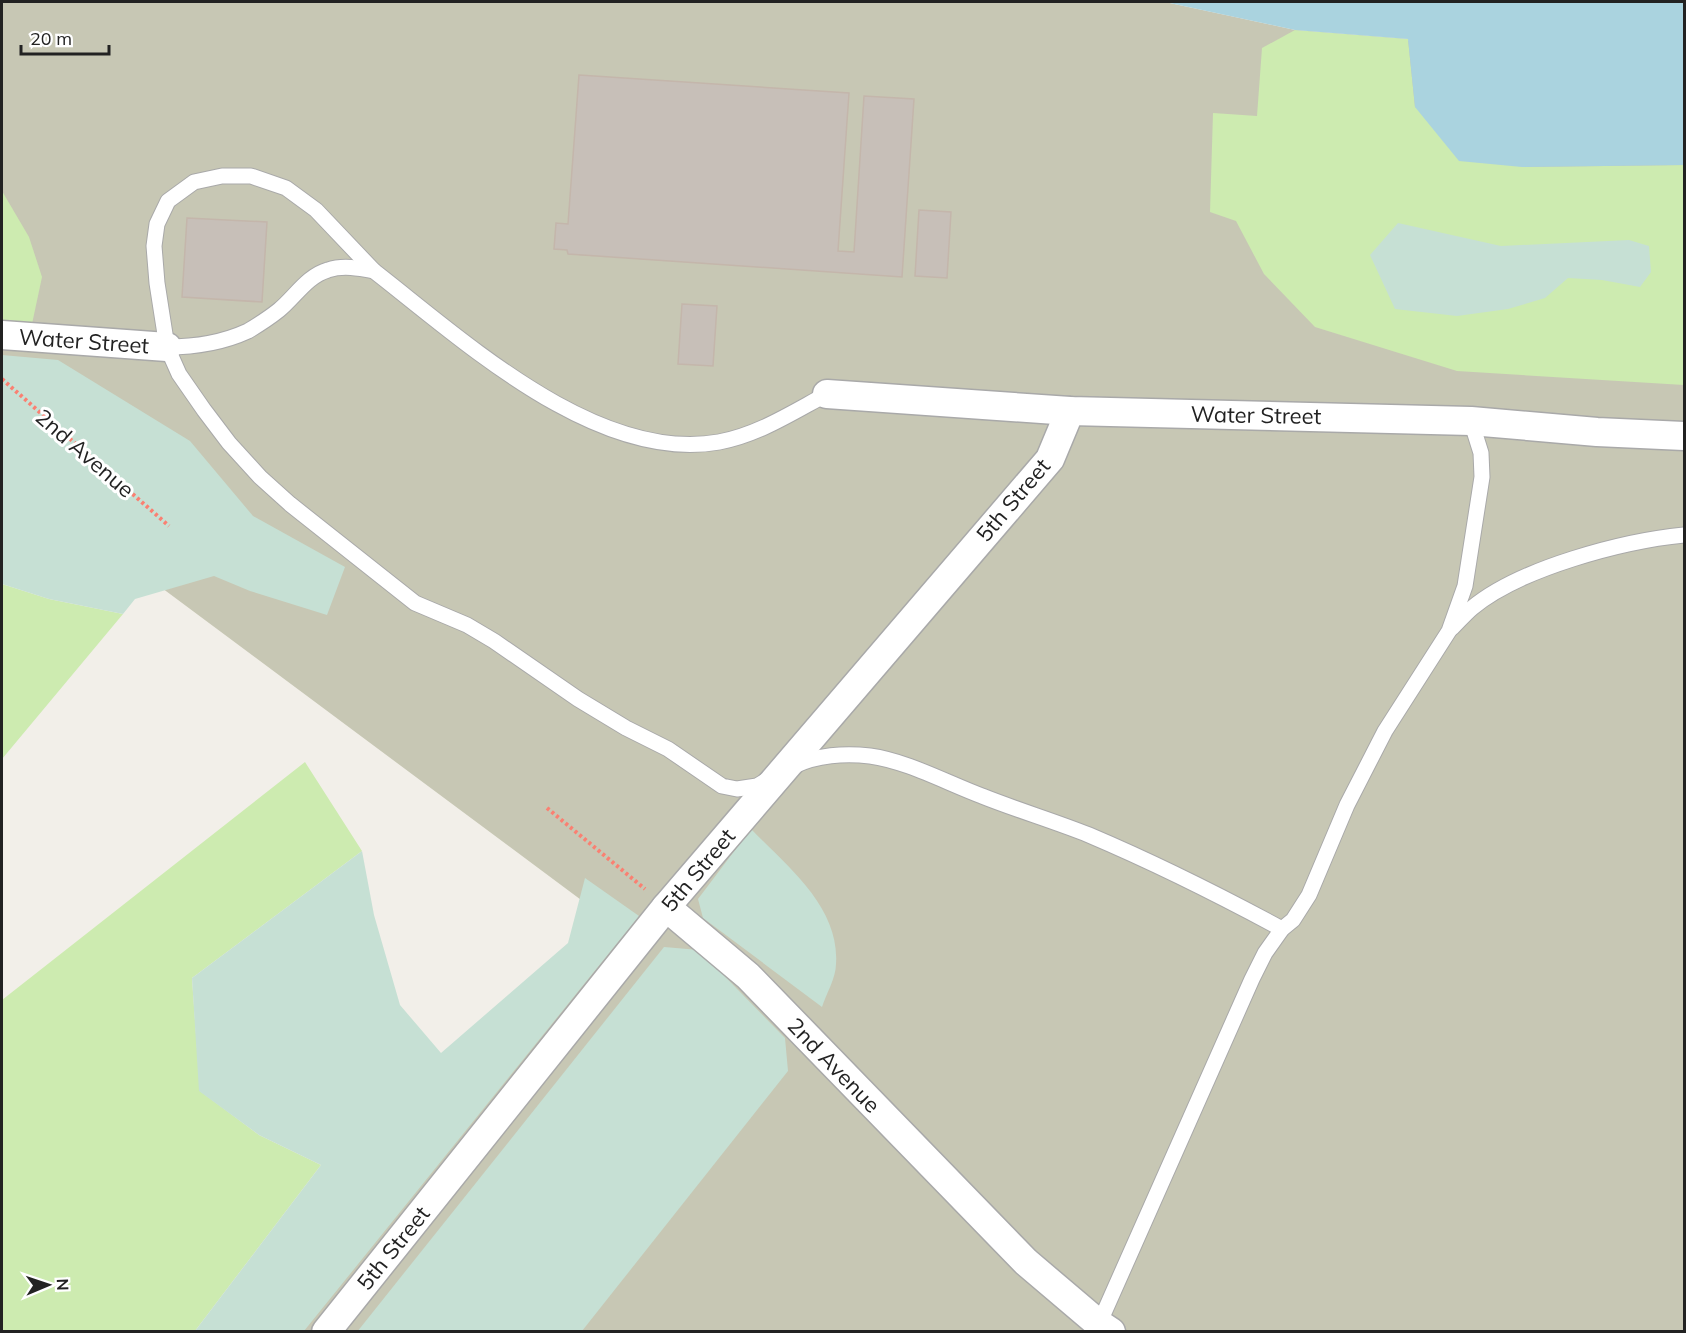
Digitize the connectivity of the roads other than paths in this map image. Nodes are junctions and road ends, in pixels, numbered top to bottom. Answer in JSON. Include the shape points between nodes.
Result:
{"nodes":[{"id":1,"x":374,"y":271,"type":"junction"},
{"id":2,"x":2,"y":335,"type":"edge"},
{"id":3,"x":167,"y":347,"type":"junction"},
{"id":4,"x":827,"y":394,"type":"joint"},
{"id":5,"x":1070,"y":411,"type":"junction"},
{"id":6,"x":1471,"y":421,"type":"junction"},
{"id":7,"x":1684,"y":436,"type":"edge"},
{"id":8,"x":1684,"y":535,"type":"edge"},
{"id":9,"x":1449,"y":631,"type":"junction"},
{"id":10,"x":782,"y":771,"type":"junction"},
{"id":11,"x":666,"y":907,"type":"junction"},
{"id":12,"x":1282,"y":929,"type":"junction"},
{"id":13,"x":1105,"y":1328,"type":"edge"},
{"id":14,"x":326,"y":1332,"type":"edge"}],
"edges":[{"from":1,"to":3,"type":"lane","via":[[354,267],[328,270],[248,330],[196,347]]},
{"from":1,"to":3,"type":"lane","via":[[316,210],[286,188],[250,176],[194,182],[168,201],[157,224],[156,273]]},
{"from":1,"to":4,"type":"lane","via":[[510,377],[582,417],[635,437],[680,444],[719,442],[766,427]]},
{"from":2,"to":3,"type":"street","name":"Water Street"},
{"from":3,"to":10,"type":"lane","via":[[179,374],[198,401],[260,477],[415,603],[494,641],[578,699],[668,749],[722,786],[757,786]]},
{"from":4,"to":5,"type":"street","name":"Water Street"},
{"from":5,"to":6,"type":"street","name":"Water Street"},
{"from":5,"to":10,"type":"street","name":"5th Street","via":[[1050,459]]},
{"from":6,"to":7,"type":"street","name":"Water Street"},
{"from":6,"to":9,"type":"lane","via":[[1481,453],[1481,486],[1465,586]]},
{"from":8,"to":9,"type":"lane","via":[[1656,538],[1545,568],[1472,607]]},
{"from":9,"to":12,"type":"lane","via":[[1385,731],[1347,805],[1309,895],[1293,920]]},
{"from":10,"to":11,"type":"street","name":"5th Street"},
{"from":10,"to":12,"type":"lane","via":[[805,761],[848,755],[897,763],[1088,835],[1199,885]]},
{"from":11,"to":13,"type":"street","name":"2nd Avenue","via":[[748,976],[1018,1254]]},
{"from":11,"to":14,"type":"street","name":"5th Street"},
{"from":12,"to":13,"type":"lane","via":[[1247,989]]}]}
